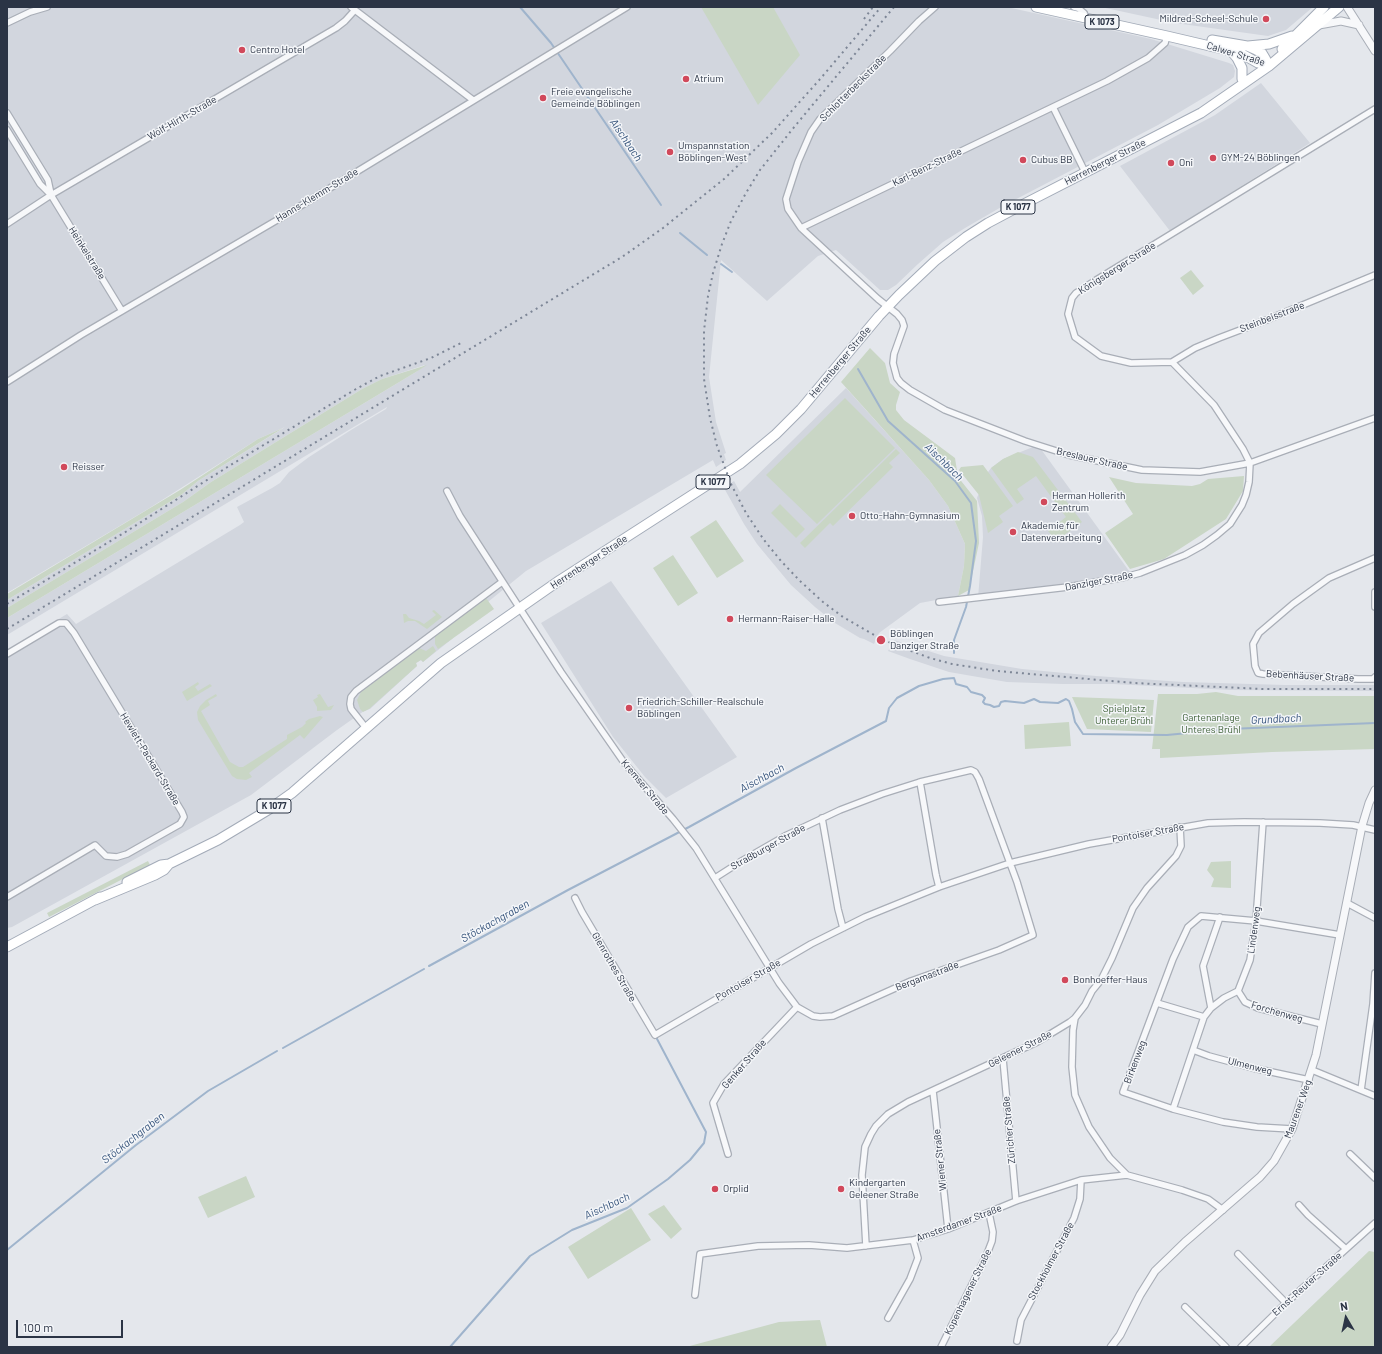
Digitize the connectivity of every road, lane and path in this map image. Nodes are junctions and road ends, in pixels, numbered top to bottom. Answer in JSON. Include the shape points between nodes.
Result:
{"nodes":[{"id":1,"x":47,"y":7,"type":"edge"},
{"id":2,"x":627,"y":7,"type":"edge"},
{"id":3,"x":935,"y":7,"type":"edge"},
{"id":4,"x":1036,"y":7,"type":"edge"},
{"id":5,"x":1054,"y":7,"type":"edge"},
{"id":6,"x":1074,"y":7,"type":"edge"},
{"id":7,"x":1324,"y":7,"type":"edge"},
{"id":8,"x":1339,"y":7,"type":"edge"},
{"id":9,"x":1347,"y":7,"type":"edge"},
{"id":10,"x":353,"y":8,"type":"edge"},
{"id":11,"x":1084,"y":13,"type":"junction"},
{"id":12,"x":7,"y":23,"type":"edge"},
{"id":13,"x":1318,"y":25,"type":"junction"},
{"id":14,"x":1359,"y":25,"type":"junction"},
{"id":15,"x":1295,"y":34,"type":"junction"},
{"id":16,"x":1168,"y":36,"type":"junction"},
{"id":17,"x":1247,"y":46,"type":"junction"},
{"id":18,"x":1232,"y":51,"type":"junction"},
{"id":19,"x":1375,"y":51,"type":"edge"},
{"id":20,"x":1266,"y":64,"type":"junction"},
{"id":21,"x":1242,"y":79,"type":"junction"},
{"id":22,"x":473,"y":100,"type":"junction"},
{"id":23,"x":1053,"y":107,"type":"junction"},
{"id":24,"x":1375,"y":108,"type":"edge"},
{"id":25,"x":7,"y":113,"type":"edge"},
{"id":26,"x":7,"y":130,"type":"edge"},
{"id":27,"x":1168,"y":130,"type":"junction"},
{"id":28,"x":1083,"y":169,"type":"junction"},
{"id":29,"x":51,"y":195,"type":"junction"},
{"id":30,"x":7,"y":224,"type":"edge"},
{"id":31,"x":802,"y":228,"type":"junction"},
{"id":32,"x":1375,"y":275,"type":"edge"},
{"id":33,"x":888,"y":307,"type":"junction"},
{"id":34,"x":122,"y":311,"type":"junction"},
{"id":35,"x":1172,"y":362,"type":"junction"},
{"id":36,"x":7,"y":382,"type":"edge"},
{"id":37,"x":1375,"y":418,"type":"edge"},
{"id":38,"x":1250,"y":463,"type":"junction"},
{"id":39,"x":447,"y":491,"type":"dead end"},
{"id":40,"x":1375,"y":558,"type":"edge"},
{"id":41,"x":502,"y":582,"type":"junction"},
{"id":42,"x":1375,"y":592,"type":"edge"},
{"id":43,"x":939,"y":602,"type":"dead end"},
{"id":44,"x":1375,"y":606,"type":"edge"},
{"id":45,"x":519,"y":608,"type":"junction"},
{"id":46,"x":7,"y":654,"type":"edge"},
{"id":47,"x":1375,"y":677,"type":"edge"},
{"id":48,"x":366,"y":728,"type":"junction"},
{"id":49,"x":920,"y":782,"type":"junction"},
{"id":50,"x":1375,"y":790,"type":"edge"},
{"id":51,"x":822,"y":818,"type":"junction"},
{"id":52,"x":1263,"y":822,"type":"junction"},
{"id":53,"x":1362,"y":826,"type":"junction"},
{"id":54,"x":1180,"y":827,"type":"junction"},
{"id":55,"x":1375,"y":830,"type":"edge"},
{"id":56,"x":1010,"y":863,"type":"junction"},
{"id":57,"x":715,"y":878,"type":"junction"},
{"id":58,"x":939,"y":887,"type":"junction"},
{"id":59,"x":7,"y":897,"type":"edge"},
{"id":60,"x":575,"y":898,"type":"dead end"},
{"id":61,"x":1347,"y":903,"type":"junction"},
{"id":62,"x":1220,"y":917,"type":"junction"},
{"id":63,"x":1375,"y":918,"type":"edge"},
{"id":64,"x":1256,"y":921,"type":"junction"},
{"id":65,"x":843,"y":928,"type":"junction"},
{"id":66,"x":1340,"y":935,"type":"junction"},
{"id":67,"x":7,"y":947,"type":"edge"},
{"id":68,"x":769,"y":968,"type":"junction"},
{"id":69,"x":1375,"y":973,"type":"edge"},
{"id":70,"x":1238,"y":991,"type":"junction"},
{"id":71,"x":1157,"y":1003,"type":"junction"},
{"id":72,"x":797,"y":1007,"type":"junction"},
{"id":73,"x":1211,"y":1008,"type":"junction"},
{"id":74,"x":1204,"y":1017,"type":"junction"},
{"id":75,"x":1075,"y":1018,"type":"junction"},
{"id":76,"x":1322,"y":1024,"type":"junction"},
{"id":77,"x":655,"y":1035,"type":"joint"},
{"id":78,"x":1192,"y":1050,"type":"junction"},
{"id":79,"x":1003,"y":1059,"type":"junction"},
{"id":80,"x":1312,"y":1070,"type":"junction"},
{"id":81,"x":1309,"y":1080,"type":"junction"},
{"id":82,"x":1361,"y":1090,"type":"junction"},
{"id":83,"x":933,"y":1091,"type":"junction"},
{"id":84,"x":1375,"y":1096,"type":"edge"},
{"id":85,"x":1173,"y":1110,"type":"junction"},
{"id":86,"x":1292,"y":1129,"type":"junction"},
{"id":87,"x":728,"y":1154,"type":"dead end"},
{"id":88,"x":1350,"y":1154,"type":"dead end"},
{"id":89,"x":1127,"y":1175,"type":"junction"},
{"id":90,"x":1375,"y":1178,"type":"edge"},
{"id":91,"x":1081,"y":1180,"type":"junction"},
{"id":92,"x":1016,"y":1201,"type":"junction"},
{"id":93,"x":1299,"y":1205,"type":"dead end"},
{"id":94,"x":1223,"y":1210,"type":"junction"},
{"id":95,"x":989,"y":1213,"type":"junction"},
{"id":96,"x":1375,"y":1223,"type":"edge"},
{"id":97,"x":948,"y":1229,"type":"junction"},
{"id":98,"x":914,"y":1240,"type":"junction"},
{"id":99,"x":866,"y":1246,"type":"junction"},
{"id":100,"x":1346,"y":1249,"type":"junction"},
{"id":101,"x":1238,"y":1254,"type":"dead end"},
{"id":102,"x":695,"y":1295,"type":"dead end"},
{"id":103,"x":1286,"y":1302,"type":"junction"},
{"id":104,"x":1185,"y":1307,"type":"dead end"},
{"id":105,"x":888,"y":1318,"type":"dead end"},
{"id":106,"x":1017,"y":1341,"type":"dead end"},
{"id":107,"x":941,"y":1347,"type":"edge"},
{"id":108,"x":1111,"y":1347,"type":"edge"},
{"id":109,"x":1226,"y":1347,"type":"edge"},
{"id":110,"x":1241,"y":1347,"type":"edge"}],
"edges":[{"from":1,"to":12,"type":"street"},
{"from":2,"to":22,"type":"street","name":"Hanns-Klemm-Straße"},
{"from":3,"to":31,"type":"street","name":"Schlotterbeckstraße","via":[[820,119],[811,132],[786,199],[788,209]]},
{"from":4,"to":16,"type":"main road","name":"Calwer Straße","number":"K 1073"},
{"from":5,"to":11,"type":"main road","name":"Calwer Straße","number":"K 1073"},
{"from":6,"to":11,"type":"street","name":"Calwer Straße"},
{"from":7,"to":15,"type":"main road","name":"Herrenberger Straße","number":"K 1077"},
{"from":8,"to":13,"type":"main road","name":"Herrenberger Straße","number":"K 1077"},
{"from":9,"to":14,"type":"street"},
{"from":10,"to":22,"type":"street","name":"Wolf-Hirth-Straße"},
{"from":10,"to":29,"type":"street","name":"Wolf-Hirth-Straße","via":[[345,21],[336,28]]},
{"from":11,"to":17,"type":"main road","name":"Calwer Straße","number":"K 1073"},
{"from":13,"to":14,"type":"street","via":[[1341,21]]},
{"from":13,"to":20,"type":"main road","name":"Herrenberger Straße","number":"K 1077"},
{"from":14,"to":19,"type":"street"},
{"from":15,"to":17,"type":"main road","number":"K 1073","via":[[1273,43]]},
{"from":15,"to":20,"type":"main road","name":"Herrenberger Straße","number":"K 1077"},
{"from":16,"to":18,"type":"main road","name":"Calwer Straße","number":"K 1073"},
{"from":16,"to":23,"type":"street","name":"Karl-Benz-Straße","via":[[1165,43],[1148,58]]},
{"from":17,"to":20,"type":"main road","name":"Calwer Straße","number":"K 1073","via":[[1262,53]]},
{"from":18,"to":20,"type":"main road","name":"Calwer Straße","number":"K 1073"},
{"from":18,"to":21,"type":"main road","via":[[1242,68]]},
{"from":20,"to":21,"type":"main road","name":"Herrenberger Straße","number":"K 1077"},
{"from":20,"to":27,"type":"main road","name":"Herrenberger Straße","number":"K 1077","via":[[1213,106]]},
{"from":21,"to":27,"type":"main road","name":"Herrenberger Straße","number":"K 1077"},
{"from":22,"to":34,"type":"street","name":"Hanns-Klemm-Straße","via":[[289,213]]},
{"from":23,"to":28,"type":"street"},
{"from":23,"to":31,"type":"street","name":"Karl-Benz-Straße"},
{"from":24,"to":35,"type":"street","name":"Königsberger Straße","via":[[1093,282],[1072,298],[1068,314],[1074,337],[1101,356],[1131,363]]},
{"from":25,"to":29,"type":"street","name":"Heinkelstraße","via":[[48,180]]},
{"from":26,"to":29,"type":"street","name":"Heinkelstraße","via":[[40,184]]},
{"from":27,"to":28,"type":"main road","name":"Herrenberger Straße","number":"K 1077"},
{"from":28,"to":33,"type":"main road","name":"Herrenberger Straße","number":"K 1077","via":[[976,230],[935,261]]},
{"from":29,"to":30,"type":"street","name":"Wolf-Hirth-Straße"},
{"from":29,"to":34,"type":"street","name":"Heinkelstraße"},
{"from":31,"to":33,"type":"street","name":"Schlotterbeckstraße"},
{"from":32,"to":35,"type":"street","name":"Steinbeisstraße","via":[[1195,348]]},
{"from":33,"to":38,"type":"street","name":"Breslauer Straße","via":[[899,316],[904,326],[894,354],[897,378],[910,390],[945,410],[1058,452],[1142,470],[1200,472]]},
{"from":33,"to":45,"type":"main road","name":"Herrenberger Straße","number":"K 1077","via":[[801,409],[753,454],[730,472],[571,572]]},
{"from":34,"to":36,"type":"street","name":"Hanns-Klemm-Straße"},
{"from":35,"to":38,"type":"street","via":[[1214,405]]},
{"from":37,"to":38,"type":"street","name":"Breslauer Straße"},
{"from":38,"to":43,"type":"street","name":"Danziger Straße","via":[[1246,494],[1230,524],[1185,555],[1125,577],[1068,587]]},
{"from":39,"to":41,"type":"street"},
{"from":40,"to":47,"type":"street","name":"Bebenhäuser Straße","via":[[1329,578],[1259,633],[1253,644],[1258,673],[1358,679]]},
{"from":41,"to":45,"type":"street"},
{"from":41,"to":48,"type":"street","via":[[356,691],[350,704],[351,709]]},
{"from":42,"to":44,"type":"street"},
{"from":45,"to":48,"type":"main road","name":"Herrenberger Straße","number":"K 1077","via":[[441,663]]},
{"from":45,"to":57,"type":"street","name":"Kremser Straße","via":[[617,753],[685,834]]},
{"from":46,"to":59,"type":"street","name":"Hewlett-Packard-Straße","via":[[59,623],[66,623],[184,817],[180,824],[140,848],[117,857],[106,856],[95,845]]},
{"from":48,"to":67,"type":"main road","name":"Herrenberger Straße","number":"K 1077","via":[[292,793],[268,810],[218,840],[169,864],[156,875],[95,900]]},
{"from":49,"to":51,"type":"street","name":"Straßburger Straße","via":[[856,803]]},
{"from":49,"to":56,"type":"street","name":"Straßburger Straße","via":[[967,770],[975,772]]},
{"from":49,"to":58,"type":"street"},
{"from":50,"to":53,"type":"street","name":"Maurener Weg"},
{"from":51,"to":57,"type":"street","name":"Straßburger Straße","via":[[787,835]]},
{"from":51,"to":65,"type":"street"},
{"from":52,"to":53,"type":"street","name":"Pontoiser Straße"},
{"from":52,"to":54,"type":"street","name":"Pontoiser Straße"},
{"from":52,"to":64,"type":"street","name":"Lindenweg"},
{"from":53,"to":55,"type":"street","name":"Pontoiser Straße"},
{"from":53,"to":61,"type":"street","name":"Maurener Weg"},
{"from":54,"to":56,"type":"street","name":"Pontoiser Straße","via":[[1089,844]]},
{"from":54,"to":75,"type":"street","name":"Geleener Straße","via":[[1181,846],[1176,856],[1133,908],[1112,958]]},
{"from":56,"to":58,"type":"street","name":"Pontoiser Straße"},
{"from":56,"to":72,"type":"street","name":"Bergamastraße","via":[[1033,935],[999,950],[911,980],[833,1016],[820,1018]]},
{"from":57,"to":68,"type":"street","name":"Kremser Straße"},
{"from":58,"to":65,"type":"street","name":"Pontoiser Straße"},
{"from":60,"to":77,"type":"street","name":"Glenrothes Straße"},
{"from":61,"to":63,"type":"street"},
{"from":61,"to":66,"type":"street","name":"Maurener Weg"},
{"from":62,"to":64,"type":"street","name":"Birkenweg"},
{"from":62,"to":71,"type":"street","name":"Birkenweg","via":[[1202,916],[1188,926],[1172,958]]},
{"from":62,"to":73,"type":"street","via":[[1203,966]]},
{"from":64,"to":66,"type":"street","name":"Birkenweg"},
{"from":64,"to":70,"type":"street","name":"Lindenweg","via":[[1250,960]]},
{"from":65,"to":68,"type":"street","name":"Pontoiser Straße"},
{"from":66,"to":76,"type":"street","name":"Maurener Weg"},
{"from":68,"to":72,"type":"street","name":"Bergamastraße"},
{"from":68,"to":77,"type":"street","name":"Pontoiser Straße"},
{"from":69,"to":82,"type":"street"},
{"from":70,"to":73,"type":"street"},
{"from":70,"to":76,"type":"street","name":"Forchenweg","via":[[1245,1002],[1258,1008]]},
{"from":71,"to":74,"type":"street"},
{"from":71,"to":85,"type":"street","name":"Birkenweg","via":[[1123,1092]]},
{"from":72,"to":87,"type":"street","name":"Genker Straße","via":[[724,1084],[713,1103]]},
{"from":73,"to":74,"type":"street"},
{"from":74,"to":78,"type":"street"},
{"from":75,"to":79,"type":"street","name":"Geleener Straße","via":[[1037,1042]]},
{"from":75,"to":89,"type":"street","via":[[1072,1066],[1075,1095],[1088,1127],[1110,1158]]},
{"from":76,"to":80,"type":"street","name":"Maurener Weg"},
{"from":78,"to":81,"type":"street","name":"Ulmenweg","via":[[1253,1068]]},
{"from":78,"to":85,"type":"street"},
{"from":79,"to":83,"type":"street","name":"Geleener Straße"},
{"from":79,"to":92,"type":"street","name":"Züricher Straße"},
{"from":80,"to":81,"type":"street","name":"Maurener Weg"},
{"from":80,"to":82,"type":"street"},
{"from":81,"to":86,"type":"street","name":"Maurener Weg"},
{"from":82,"to":84,"type":"street"},
{"from":83,"to":97,"type":"street","name":"Wiener Straße"},
{"from":83,"to":99,"type":"street","name":"Geleener Straße","via":[[888,1114],[876,1126],[868,1140],[862,1174]]},
{"from":85,"to":86,"type":"street","name":"Birkenweg","via":[[1222,1122]]},
{"from":86,"to":94,"type":"street","name":"Maurener Weg","via":[[1274,1161]]},
{"from":88,"to":90,"type":"street"},
{"from":89,"to":91,"type":"street","name":"Amsterdamer Straße"},
{"from":89,"to":94,"type":"street","name":"Amsterdamer Straße","via":[[1208,1199]]},
{"from":91,"to":92,"type":"street","name":"Amsterdamer Straße"},
{"from":91,"to":106,"type":"street","name":"Stockholmer Straße","via":[[1080,1199],[1074,1218],[1020,1320]]},
{"from":92,"to":95,"type":"street","name":"Amsterdamer Straße"},
{"from":93,"to":100,"type":"street"},
{"from":94,"to":108,"type":"street","name":"Maurener Weg","via":[[1155,1271]]},
{"from":95,"to":97,"type":"street","name":"Amsterdamer Straße"},
{"from":95,"to":107,"type":"street","name":"Kopenhagener Straße","via":[[992,1241]]},
{"from":96,"to":100,"type":"street","name":"Ernst-Reuter-Straße"},
{"from":97,"to":98,"type":"street","name":"Amsterdamer Straße"},
{"from":98,"to":99,"type":"street","name":"Amsterdamer Straße"},
{"from":98,"to":105,"type":"street","via":[[918,1258],[910,1279]]},
{"from":99,"to":102,"type":"street","name":"Amsterdamer Straße","via":[[758,1246],[700,1254]]},
{"from":100,"to":103,"type":"street","name":"Ernst-Reuter-Straße"},
{"from":101,"to":103,"type":"street"},
{"from":103,"to":110,"type":"street","name":"Ernst-Reuter-Straße"},
{"from":104,"to":109,"type":"street"}]}
